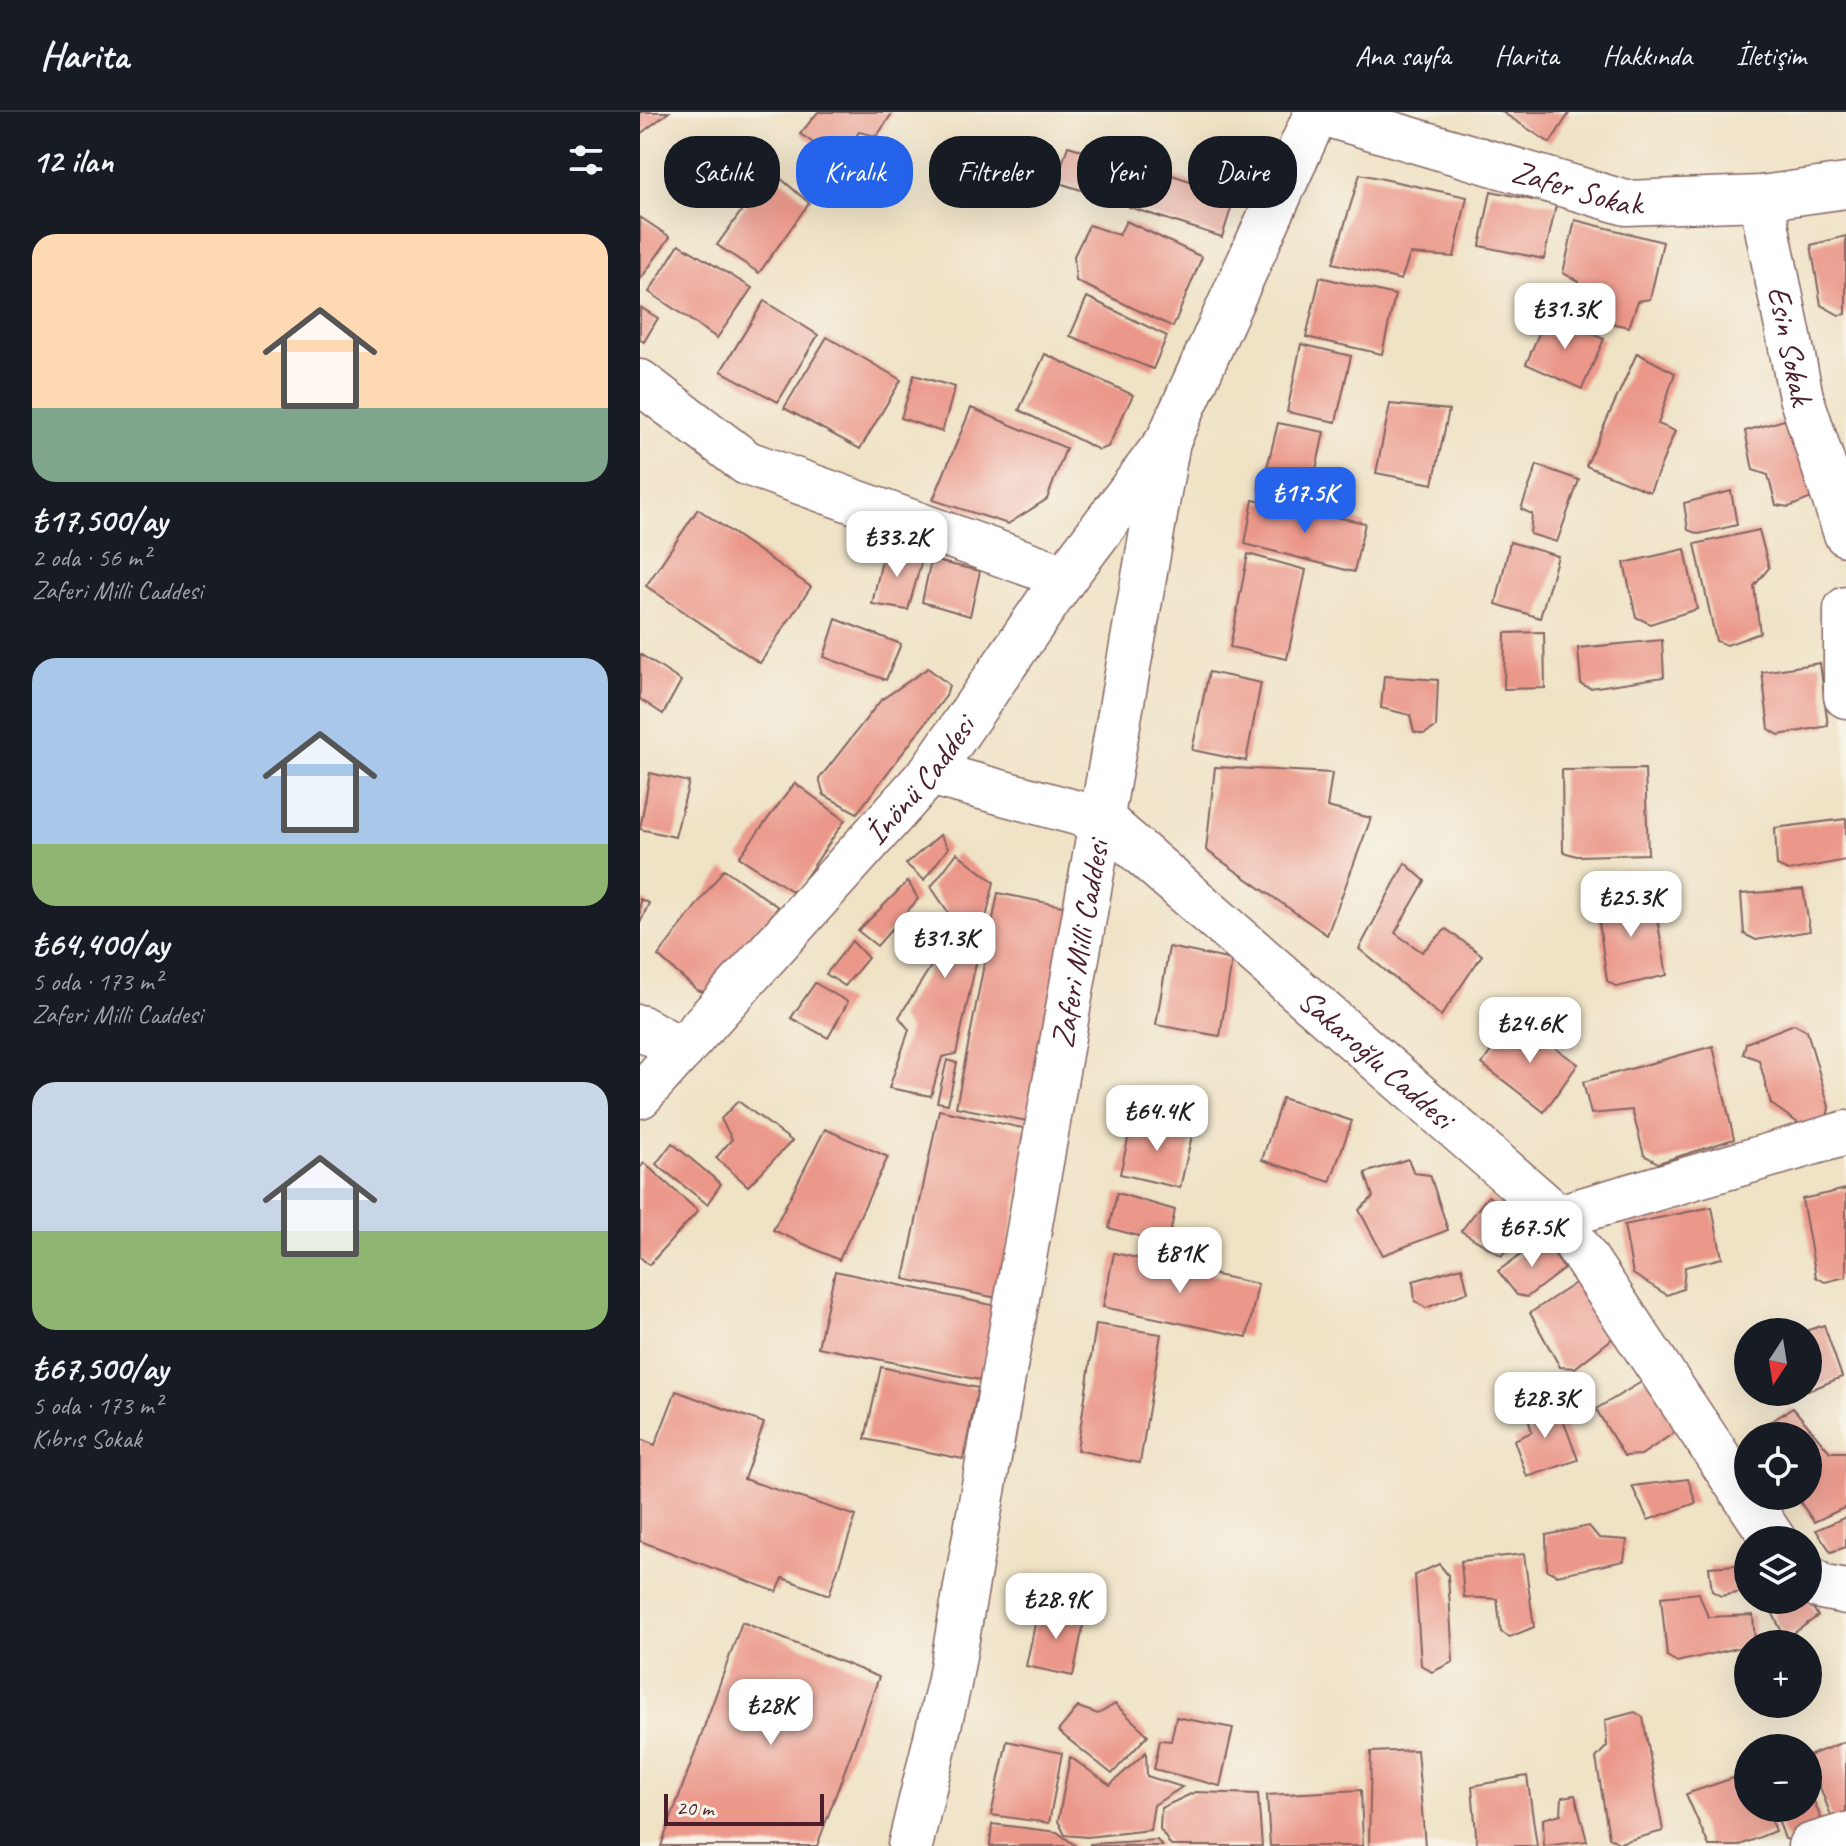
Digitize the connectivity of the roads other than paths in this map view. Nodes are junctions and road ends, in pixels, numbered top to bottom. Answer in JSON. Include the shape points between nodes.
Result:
{"nodes":[{"id":1,"x":1318,"y":112,"type":"edge"},
{"id":2,"x":1846,"y":186,"type":"edge"},
{"id":3,"x":1761,"y":198,"type":"junction"},
{"id":4,"x":640,"y":382,"type":"edge"},
{"id":5,"x":1168,"y":441,"type":"junction"},
{"id":6,"x":1846,"y":534,"type":"edge"},
{"id":7,"x":1065,"y":577,"type":"junction"},
{"id":8,"x":1846,"y":609,"type":"edge"},
{"id":9,"x":1846,"y":696,"type":"edge"},
{"id":10,"x":930,"y":773,"type":"junction"},
{"id":11,"x":1103,"y":820,"type":"junction"},
{"id":12,"x":640,"y":1027,"type":"edge"},
{"id":13,"x":682,"y":1050,"type":"junction"},
{"id":14,"x":640,"y":1096,"type":"edge"},
{"id":15,"x":1846,"y":1133,"type":"edge"},
{"id":16,"x":1558,"y":1217,"type":"junction"},
{"id":17,"x":1765,"y":1526,"type":"edge"},
{"id":18,"x":1822,"y":1587,"type":"edge"},
{"id":19,"x":1846,"y":1592,"type":"edge"},
{"id":20,"x":1846,"y":1835,"type":"edge"},
{"id":21,"x":910,"y":1846,"type":"edge"},
{"id":22,"x":1810,"y":1846,"type":"edge"}],
"edges":[{"from":1,"to":3,"type":"street","name":"Zafer Sokak","via":[[1626,203]]},
{"from":1,"to":5,"type":"street","name":"Zaferi Milli Caddesi"},
{"from":2,"to":3,"type":"street","name":"Zafer Sokak"},
{"from":3,"to":6,"type":"street","name":"Esin Sokak","via":[[1801,397]]},
{"from":4,"to":7,"type":"street","via":[[747,463]]},
{"from":5,"to":7,"type":"street","name":"İnönü Caddesi"},
{"from":5,"to":11,"type":"street","name":"Zaferi Milli Caddesi"},
{"from":7,"to":10,"type":"street","name":"İnönü Caddesi"},
{"from":8,"to":9,"type":"street"},
{"from":10,"to":11,"type":"street","name":"Sakaroğlu Caddesi"},
{"from":10,"to":13,"type":"street","name":"İnönü Caddesi"},
{"from":11,"to":16,"type":"street","name":"Sakaroğlu Caddesi"},
{"from":11,"to":21,"type":"street","name":"Zaferi Milli Caddesi","via":[[949,1684]]},
{"from":12,"to":13,"type":"street"},
{"from":13,"to":14,"type":"street","name":"İnönü Caddesi"},
{"from":15,"to":16,"type":"street"},
{"from":16,"to":17,"type":"street","name":"Sakaroğlu Caddesi"},
{"from":18,"to":19,"type":"street"},
{"from":20,"to":22,"type":"street"}]}
